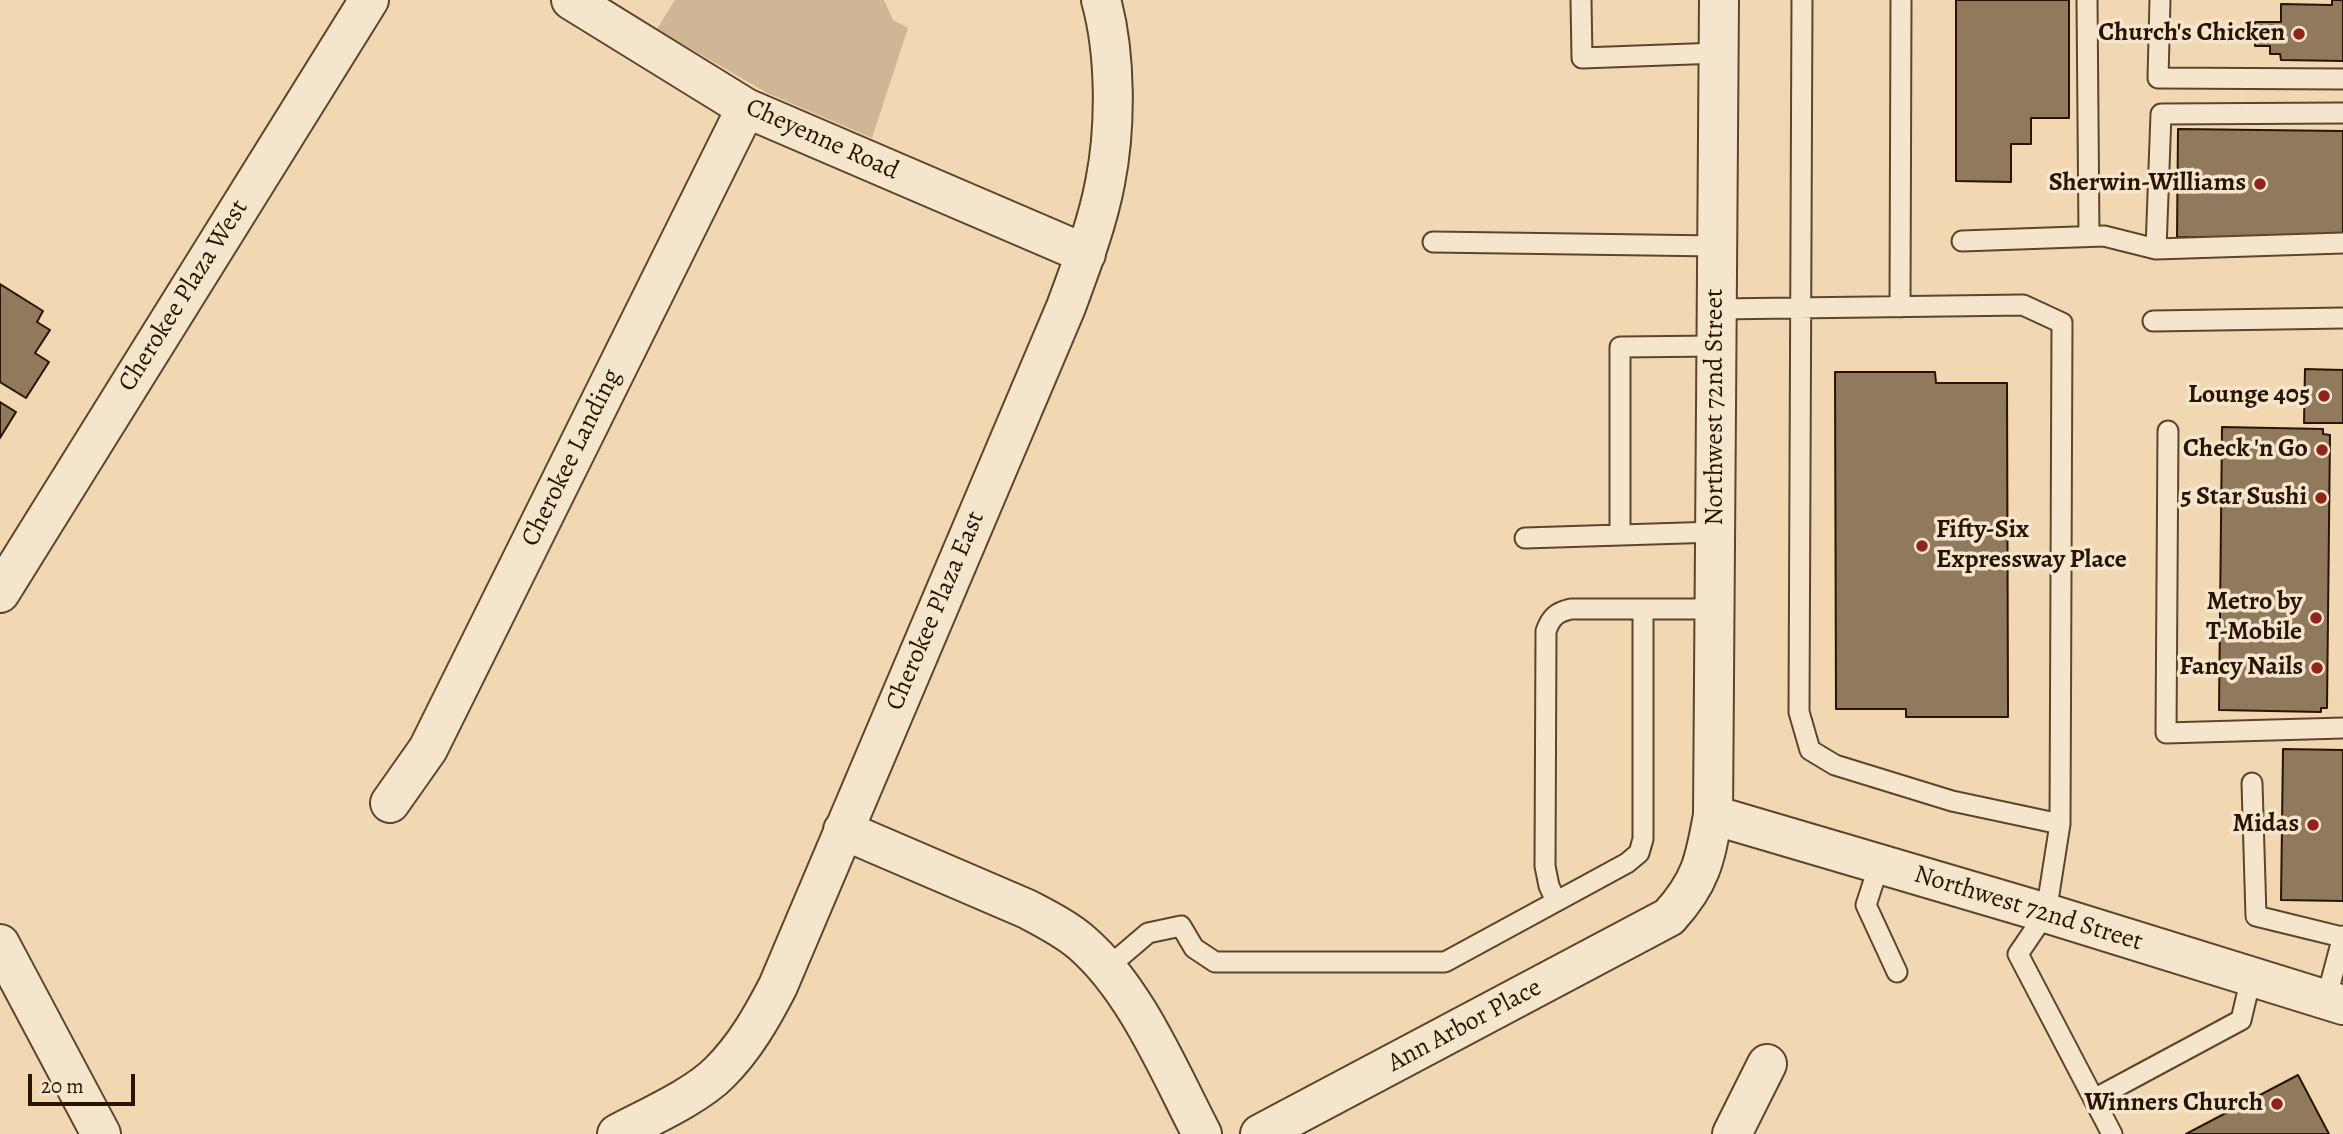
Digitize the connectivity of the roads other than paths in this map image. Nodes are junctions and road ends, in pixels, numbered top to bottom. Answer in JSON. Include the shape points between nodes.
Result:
{"nodes":[{"id":1,"x":369,"y":0,"type":"edge"},
{"id":2,"x":572,"y":0,"type":"edge"},
{"id":3,"x":1581,"y":0,"type":"edge"},
{"id":4,"x":1719,"y":0,"type":"edge"},
{"id":5,"x":1802,"y":0,"type":"edge"},
{"id":6,"x":1900,"y":0,"type":"edge"},
{"id":7,"x":2087,"y":0,"type":"edge"},
{"id":8,"x":2160,"y":0,"type":"edge"},
{"id":9,"x":1113,"y":4,"type":"edge"},
{"id":10,"x":1719,"y":53,"type":"junction"},
{"id":11,"x":2343,"y":79,"type":"edge"},
{"id":12,"x":746,"y":108,"type":"junction"},
{"id":13,"x":2343,"y":113,"type":"edge"},
{"id":14,"x":2089,"y":236,"type":"junction"},
{"id":15,"x":1962,"y":241,"type":"dead end"},
{"id":16,"x":1433,"y":242,"type":"dead end"},
{"id":17,"x":2343,"y":243,"type":"edge"},
{"id":18,"x":1717,"y":246,"type":"junction"},
{"id":19,"x":2156,"y":249,"type":"junction"},
{"id":20,"x":1086,"y":254,"type":"junction"},
{"id":21,"x":1900,"y":307,"type":"junction"},
{"id":22,"x":1801,"y":309,"type":"junction"},
{"id":23,"x":2343,"y":318,"type":"edge"},
{"id":24,"x":2153,"y":321,"type":"dead end"},
{"id":25,"x":1717,"y":327,"type":"junction"},
{"id":26,"x":2168,"y":431,"type":"dead end"},
{"id":27,"x":1716,"y":532,"type":"junction"},
{"id":28,"x":1620,"y":535,"type":"junction"},
{"id":29,"x":1525,"y":538,"type":"dead end"},
{"id":30,"x":0,"y":593,"type":"edge"},
{"id":31,"x":1643,"y":609,"type":"junction"},
{"id":32,"x":1714,"y":609,"type":"junction"},
{"id":33,"x":2343,"y":728,"type":"edge"},
{"id":34,"x":2252,"y":783,"type":"dead end"},
{"id":35,"x":390,"y":803,"type":"dead end"},
{"id":36,"x":1713,"y":815,"type":"junction"},
{"id":37,"x":2060,"y":824,"type":"junction"},
{"id":38,"x":842,"y":830,"type":"junction"},
{"id":39,"x":1879,"y":865,"type":"junction"},
{"id":40,"x":1556,"y":901,"type":"junction"},
{"id":41,"x":2046,"y":913,"type":"junction"},
{"id":42,"x":1669,"y":917,"type":"joint"},
{"id":43,"x":2343,"y":936,"type":"edge"},
{"id":44,"x":0,"y":944,"type":"edge"},
{"id":45,"x":1107,"y":968,"type":"junction"},
{"id":46,"x":1897,"y":972,"type":"dead end"},
{"id":47,"x":2252,"y":978,"type":"junction"},
{"id":48,"x":2335,"y":1003,"type":"edge"},
{"id":49,"x":1767,"y":1064,"type":"dead end"},
{"id":50,"x":2094,"y":1099,"type":"junction"},
{"id":51,"x":101,"y":1134,"type":"edge"},
{"id":52,"x":617,"y":1134,"type":"edge"},
{"id":53,"x":1202,"y":1134,"type":"edge"},
{"id":54,"x":1260,"y":1134,"type":"edge"},
{"id":55,"x":1732,"y":1134,"type":"edge"},
{"id":56,"x":2112,"y":1134,"type":"edge"}],
"edges":[{"from":1,"to":30,"type":"street","name":"Cherokee Plaza West"},
{"from":2,"to":12,"type":"street","name":"Cheyenne Road"},
{"from":3,"to":10,"type":"lane","via":[[1582,58]]},
{"from":4,"to":10,"type":"street","name":"Northwest 72nd Street"},
{"from":5,"to":22,"type":"lane"},
{"from":6,"to":21,"type":"lane"},
{"from":7,"to":14,"type":"lane"},
{"from":8,"to":11,"type":"lane","via":[[2158,78]]},
{"from":9,"to":20,"type":"street","name":"Cherokee Plaza East","via":[[1112,119],[1105,182]]},
{"from":10,"to":18,"type":"street","name":"Northwest 72nd Street"},
{"from":12,"to":20,"type":"street","name":"Cheyenne Road"},
{"from":12,"to":35,"type":"street","name":"Cherokee Landing","via":[[428,750]]},
{"from":13,"to":19,"type":"lane","via":[[2161,114]]},
{"from":14,"to":15,"type":"lane"},
{"from":14,"to":19,"type":"lane"},
{"from":16,"to":18,"type":"lane"},
{"from":17,"to":19,"type":"lane"},
{"from":18,"to":25,"type":"street","name":"Northwest 72nd Street"},
{"from":20,"to":38,"type":"street","name":"Cherokee Plaza East"},
{"from":21,"to":22,"type":"lane"},
{"from":21,"to":37,"type":"lane","via":[[2023,305],[2062,323]]},
{"from":22,"to":25,"type":"lane"},
{"from":22,"to":37,"type":"lane","via":[[1799,712],[1810,750],[1835,765],[1939,797]]},
{"from":23,"to":24,"type":"lane"},
{"from":25,"to":27,"type":"street","name":"Northwest 72nd Street"},
{"from":25,"to":28,"type":"lane","via":[[1620,347]]},
{"from":26,"to":33,"type":"lane","via":[[2166,733]]},
{"from":27,"to":28,"type":"lane"},
{"from":27,"to":32,"type":"street","name":"Northwest 72nd Street"},
{"from":28,"to":29,"type":"lane"},
{"from":31,"to":32,"type":"lane"},
{"from":31,"to":40,"type":"lane","via":[[1643,839],[1639,853]]},
{"from":31,"to":40,"type":"lane","via":[[1560,611],[1546,631],[1545,866]]},
{"from":32,"to":36,"type":"street","name":"Northwest 72nd Street"},
{"from":34,"to":43,"type":"lane","via":[[2256,916]]},
{"from":36,"to":39,"type":"street","name":"Northwest 72nd Street"},
{"from":36,"to":42,"type":"street","name":"Northwest 72nd Street","via":[[1704,859],[1692,888]]},
{"from":37,"to":41,"type":"lane"},
{"from":38,"to":45,"type":"street","via":[[1055,923]]},
{"from":38,"to":52,"type":"street","name":"Cherokee Plaza East","via":[[756,1028],[720,1073]]},
{"from":39,"to":41,"type":"street","name":"Northwest 72nd Street"},
{"from":39,"to":46,"type":"lane","via":[[1866,905]]},
{"from":40,"to":45,"type":"lane","via":[[1444,962],[1215,962],[1194,948],[1181,926],[1148,933]]},
{"from":41,"to":47,"type":"street","name":"Northwest 72nd Street"},
{"from":41,"to":50,"type":"lane","via":[[2018,954]]},
{"from":42,"to":54,"type":"street","name":"Ann Arbor Place"},
{"from":43,"to":48,"type":"lane"},
{"from":44,"to":51,"type":"street"},
{"from":45,"to":53,"type":"street","via":[[1136,1010]]},
{"from":47,"to":48,"type":"street","name":"Northwest 72nd Street"},
{"from":47,"to":50,"type":"lane","via":[[2241,1020]]},
{"from":49,"to":55,"type":"street"},
{"from":50,"to":56,"type":"lane"}]}
